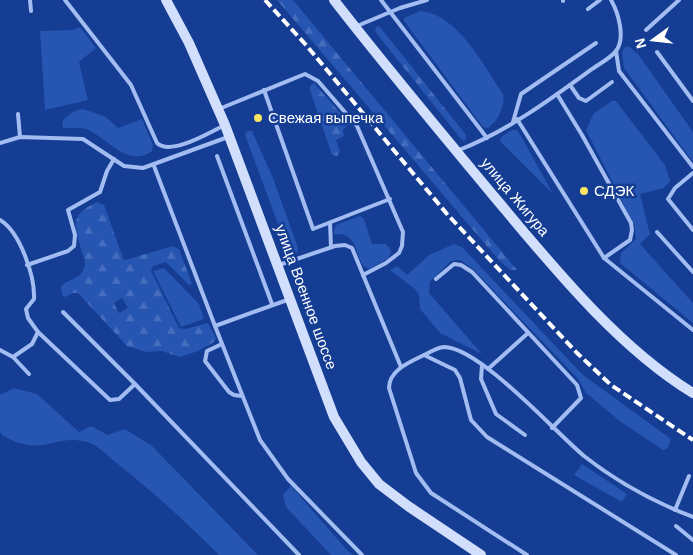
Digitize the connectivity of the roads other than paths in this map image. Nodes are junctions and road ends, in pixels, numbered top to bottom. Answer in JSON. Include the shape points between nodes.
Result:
{"nodes":[{"id":1,"x":30,"y":0,"type":"edge"},
{"id":2,"x":66,"y":0,"type":"edge"},
{"id":3,"x":166,"y":0,"type":"edge"},
{"id":4,"x":334,"y":0,"type":"edge"},
{"id":5,"x":381,"y":0,"type":"edge"},
{"id":6,"x":406,"y":0,"type":"edge"},
{"id":7,"x":427,"y":0,"type":"edge"},
{"id":8,"x":600,"y":0,"type":"edge"},
{"id":9,"x":611,"y":0,"type":"edge"},
{"id":10,"x":679,"y":0,"type":"edge"},
{"id":11,"x":409,"y":5,"type":"junction"},
{"id":12,"x":588,"y":9,"type":"dead end"},
{"id":13,"x":31,"y":11,"type":"dead end"},
{"id":14,"x":390,"y":12,"type":"junction"},
{"id":15,"x":355,"y":27,"type":"junction"},
{"id":16,"x":646,"y":30,"type":"dead end"},
{"id":17,"x":596,"y":43,"type":"dead end"},
{"id":18,"x":616,"y":51,"type":"junction"},
{"id":19,"x":657,"y":52,"type":"dead end"},
{"id":20,"x":612,"y":82,"type":"dead end"},
{"id":21,"x":570,"y":85,"type":"junction"},
{"id":22,"x":264,"y":90,"type":"junction"},
{"id":23,"x":557,"y":94,"type":"junction"},
{"id":24,"x":693,"y":101,"type":"edge"},
{"id":25,"x":219,"y":109,"type":"junction"},
{"id":26,"x":18,"y":114,"type":"dead end"},
{"id":27,"x":515,"y":121,"type":"junction"},
{"id":28,"x":226,"y":124,"type":"junction"},
{"id":29,"x":230,"y":136,"type":"junction"},
{"id":30,"x":20,"y":137,"type":"junction"},
{"id":31,"x":487,"y":138,"type":"junction"},
{"id":32,"x":0,"y":143,"type":"edge"},
{"id":33,"x":457,"y":151,"type":"junction"},
{"id":34,"x":217,"y":156,"type":"dead end"},
{"id":35,"x":114,"y":159,"type":"junction"},
{"id":36,"x":154,"y":166,"type":"junction"},
{"id":37,"x":693,"y":167,"type":"edge"},
{"id":38,"x":693,"y":173,"type":"edge"},
{"id":39,"x":390,"y":199,"type":"junction"},
{"id":40,"x":0,"y":220,"type":"edge"},
{"id":41,"x":330,"y":223,"type":"junction"},
{"id":42,"x":693,"y":230,"type":"edge"},
{"id":43,"x":657,"y":232,"type":"dead end"},
{"id":44,"x":331,"y":247,"type":"junction"},
{"id":45,"x":604,"y":258,"type":"junction"},
{"id":46,"x":27,"y":265,"type":"junction"},
{"id":47,"x":279,"y":265,"type":"junction"},
{"id":48,"x":693,"y":272,"type":"edge"},
{"id":49,"x":363,"y":274,"type":"junction"},
{"id":50,"x":436,"y":279,"type":"dead end"},
{"id":51,"x":291,"y":298,"type":"junction"},
{"id":52,"x":272,"y":304,"type":"junction"},
{"id":53,"x":63,"y":312,"type":"dead end"},
{"id":54,"x":215,"y":326,"type":"junction"},
{"id":55,"x":693,"y":330,"type":"edge"},
{"id":56,"x":38,"y":332,"type":"junction"},
{"id":57,"x":528,"y":333,"type":"junction"},
{"id":58,"x":222,"y":344,"type":"junction"},
{"id":59,"x":0,"y":350,"type":"edge"},
{"id":60,"x":424,"y":355,"type":"junction"},
{"id":61,"x":13,"y":357,"type":"junction"},
{"id":62,"x":482,"y":364,"type":"junction"},
{"id":63,"x":401,"y":367,"type":"junction"},
{"id":64,"x":488,"y":369,"type":"junction"},
{"id":65,"x":29,"y":374,"type":"dead end"},
{"id":66,"x":135,"y":384,"type":"junction"},
{"id":67,"x":693,"y":393,"type":"edge"},
{"id":68,"x":242,"y":396,"type":"junction"},
{"id":69,"x":552,"y":428,"type":"junction"},
{"id":70,"x":525,"y":435,"type":"dead end"},
{"id":71,"x":689,"y":476,"type":"dead end"},
{"id":72,"x":675,"y":510,"type":"junction"},
{"id":73,"x":693,"y":517,"type":"edge"},
{"id":74,"x":676,"y":526,"type":"dead end"},
{"id":75,"x":693,"y":540,"type":"edge"},
{"id":76,"x":299,"y":555,"type":"edge"},
{"id":77,"x":362,"y":555,"type":"edge"},
{"id":78,"x":481,"y":555,"type":"edge"},
{"id":79,"x":527,"y":555,"type":"edge"},
{"id":80,"x":676,"y":555,"type":"edge"}],
"edges":[{"from":1,"to":13,"type":"lane"},
{"from":2,"to":28,"type":"lane","via":[[131,85],[157,143],[176,147]]},
{"from":3,"to":25,"type":"main road","name":"улица Военное шоссе"},
{"from":4,"to":15,"type":"main road","name":"улица Жигура"},
{"from":5,"to":14,"type":"lane"},
{"from":6,"to":11,"type":"lane"},
{"from":7,"to":11,"type":"lane"},
{"from":8,"to":12,"type":"lane"},
{"from":9,"to":18,"type":"lane","via":[[620,23]]},
{"from":10,"to":16,"type":"lane"},
{"from":11,"to":14,"type":"lane"},
{"from":14,"to":15,"type":"lane"},
{"from":14,"to":31,"type":"lane"},
{"from":15,"to":33,"type":"main road","name":"улица Жигура"},
{"from":17,"to":27,"type":"lane","via":[[521,94]]},
{"from":18,"to":21,"type":"lane"},
{"from":18,"to":37,"type":"lane","via":[[619,71]]},
{"from":19,"to":24,"type":"lane"},
{"from":20,"to":21,"type":"lane","via":[[586,100],[579,98]]},
{"from":21,"to":23,"type":"lane"},
{"from":22,"to":25,"type":"lane"},
{"from":22,"to":39,"type":"lane","via":[[305,74],[318,81],[357,126]]},
{"from":22,"to":41,"type":"lane","via":[[313,230]]},
{"from":23,"to":27,"type":"lane"},
{"from":23,"to":45,"type":"lane","via":[[631,224],[630,240]]},
{"from":25,"to":28,"type":"main road","name":"улица Военное шоссе"},
{"from":26,"to":30,"type":"lane"},
{"from":27,"to":31,"type":"lane"},
{"from":27,"to":45,"type":"lane"},
{"from":28,"to":29,"type":"main road","name":"улица Военное шоссе"},
{"from":29,"to":36,"type":"lane"},
{"from":29,"to":47,"type":"main road","name":"улица Военное шоссе"},
{"from":30,"to":32,"type":"lane"},
{"from":30,"to":35,"type":"lane","via":[[83,139]]},
{"from":31,"to":33,"type":"lane"},
{"from":33,"to":67,"type":"main road","name":"улица Жигура","via":[[547,259],[619,335]]},
{"from":34,"to":52,"type":"lane"},
{"from":35,"to":36,"type":"lane","via":[[134,168]]},
{"from":35,"to":46,"type":"lane","via":[[106,171],[100,192],[68,210],[75,235],[74,246]]},
{"from":36,"to":54,"type":"lane"},
{"from":38,"to":42,"type":"lane","via":[[675,188],[668,199]]},
{"from":39,"to":41,"type":"lane"},
{"from":39,"to":49,"type":"lane","via":[[403,232],[402,246],[386,263]]},
{"from":40,"to":46,"type":"lane","via":[[15,234]]},
{"from":41,"to":44,"type":"lane"},
{"from":43,"to":48,"type":"lane"},
{"from":44,"to":47,"type":"lane"},
{"from":44,"to":49,"type":"lane","via":[[345,245],[352,248]]},
{"from":45,"to":55,"type":"lane"},
{"from":46,"to":56,"type":"lane","via":[[34,298],[26,309]]},
{"from":47,"to":51,"type":"main road","name":"улица Военное шоссе"},
{"from":49,"to":63,"type":"lane"},
{"from":50,"to":57,"type":"lane","via":[[454,264],[462,265]]},
{"from":51,"to":52,"type":"lane"},
{"from":51,"to":78,"type":"main road","name":"улица Военное шоссе","via":[[334,417],[361,462],[379,484]]},
{"from":52,"to":54,"type":"lane"},
{"from":53,"to":66,"type":"lane"},
{"from":54,"to":58,"type":"lane"},
{"from":56,"to":61,"type":"lane","via":[[32,344]]},
{"from":56,"to":66,"type":"lane","via":[[110,400],[119,399]]},
{"from":57,"to":64,"type":"lane"},
{"from":57,"to":69,"type":"lane","via":[[577,385],[581,394],[581,398]]},
{"from":58,"to":68,"type":"lane"},
{"from":58,"to":68,"type":"lane","via":[[207,351],[205,361],[229,392]]},
{"from":59,"to":61,"type":"lane"},
{"from":60,"to":62,"type":"lane","via":[[445,348]]},
{"from":60,"to":63,"type":"lane"},
{"from":60,"to":80,"type":"lane","via":[[455,370],[471,420],[487,437]]},
{"from":61,"to":65,"type":"lane"},
{"from":62,"to":64,"type":"lane"},
{"from":62,"to":70,"type":"lane","via":[[481,379],[496,414]]},
{"from":63,"to":79,"type":"lane","via":[[391,378],[389,388],[416,473],[423,484],[431,493]]},
{"from":64,"to":69,"type":"lane"},
{"from":66,"to":76,"type":"lane"},
{"from":68,"to":77,"type":"lane","via":[[260,440],[288,479]]},
{"from":69,"to":72,"type":"lane","via":[[585,457],[644,496]]},
{"from":71,"to":72,"type":"lane"},
{"from":72,"to":73,"type":"lane"},
{"from":74,"to":75,"type":"lane"}]}
